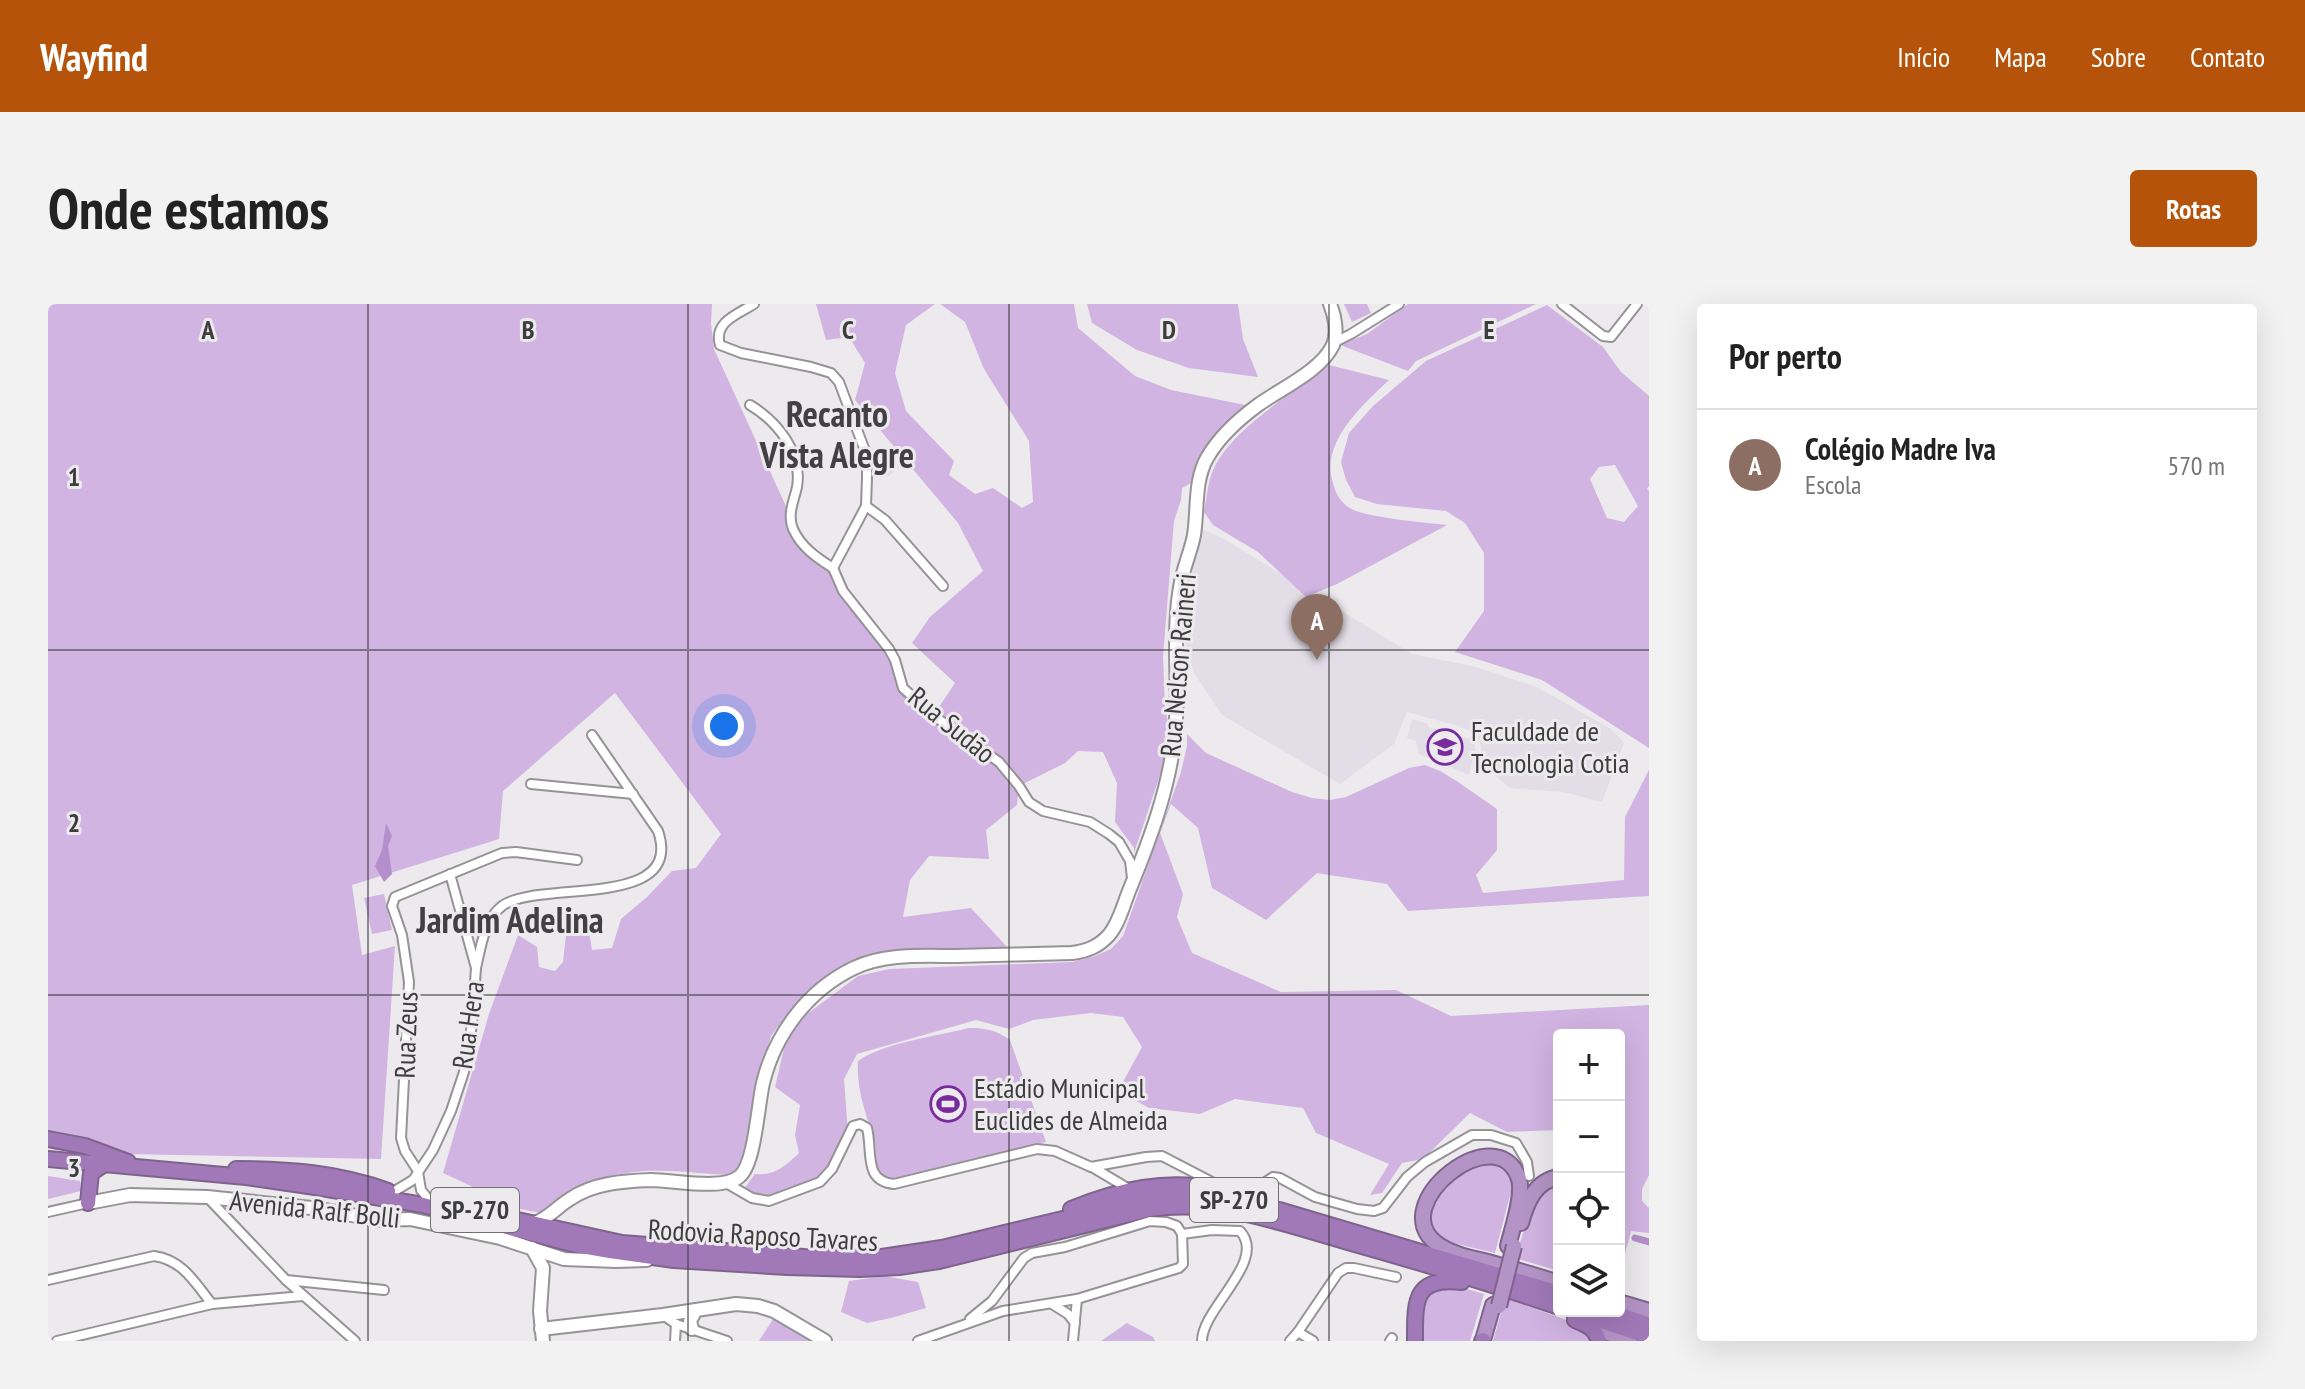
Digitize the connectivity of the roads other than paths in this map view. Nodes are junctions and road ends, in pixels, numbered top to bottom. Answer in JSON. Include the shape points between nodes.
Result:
{"nodes":[{"id":1,"x":754,"y":304,"type":"edge"},
{"id":2,"x":1330,"y":304,"type":"edge"},
{"id":3,"x":1399,"y":304,"type":"edge"},
{"id":4,"x":1562,"y":304,"type":"edge"},
{"id":5,"x":1637,"y":304,"type":"edge"},
{"id":6,"x":1335,"y":342,"type":"junction"},
{"id":7,"x":750,"y":405,"type":"dead end"},
{"id":8,"x":866,"y":506,"type":"junction"},
{"id":9,"x":833,"y":568,"type":"junction"},
{"id":10,"x":943,"y":586,"type":"dead end"},
{"id":11,"x":592,"y":735,"type":"dead end"},
{"id":12,"x":531,"y":784,"type":"dead end"},
{"id":13,"x":633,"y":794,"type":"junction"},
{"id":14,"x":577,"y":860,"type":"dead end"},
{"id":15,"x":450,"y":874,"type":"junction"},
{"id":16,"x":1133,"y":882,"type":"junction"},
{"id":17,"x":476,"y":968,"type":"junction"},
{"id":18,"x":48,"y":1139,"type":"edge"},
{"id":19,"x":48,"y":1150,"type":"edge"},
{"id":20,"x":48,"y":1159,"type":"edge"},
{"id":21,"x":67,"y":1162,"type":"junction"},
{"id":22,"x":129,"y":1162,"type":"junction"},
{"id":23,"x":103,"y":1165,"type":"junction"},
{"id":24,"x":1091,"y":1167,"type":"junction"},
{"id":25,"x":418,"y":1171,"type":"junction"},
{"id":26,"x":1529,"y":1176,"type":"dead end"},
{"id":27,"x":1553,"y":1178,"type":"edge"},
{"id":28,"x":728,"y":1184,"type":"junction"},
{"id":29,"x":1130,"y":1190,"type":"junction"},
{"id":30,"x":391,"y":1192,"type":"junction"},
{"id":31,"x":88,"y":1196,"type":"junction"},
{"id":32,"x":207,"y":1197,"type":"junction"},
{"id":33,"x":429,"y":1200,"type":"junction"},
{"id":34,"x":560,"y":1206,"type":"junction"},
{"id":35,"x":1279,"y":1210,"type":"junction"},
{"id":36,"x":48,"y":1212,"type":"edge"},
{"id":37,"x":535,"y":1223,"type":"junction"},
{"id":38,"x":1325,"y":1223,"type":"junction"},
{"id":39,"x":1029,"y":1228,"type":"junction"},
{"id":40,"x":571,"y":1231,"type":"junction"},
{"id":41,"x":1182,"y":1234,"type":"junction"},
{"id":42,"x":1511,"y":1246,"type":"junction"},
{"id":43,"x":532,"y":1248,"type":"junction"},
{"id":44,"x":1458,"y":1254,"type":"junction"},
{"id":45,"x":557,"y":1257,"type":"junction"},
{"id":46,"x":674,"y":1260,"type":"junction"},
{"id":47,"x":543,"y":1268,"type":"junction"},
{"id":48,"x":1396,"y":1277,"type":"dead end"},
{"id":49,"x":48,"y":1280,"type":"edge"},
{"id":50,"x":286,"y":1280,"type":"junction"},
{"id":51,"x":1553,"y":1283,"type":"edge"},
{"id":52,"x":1553,"y":1283,"type":"edge"},
{"id":53,"x":1496,"y":1286,"type":"junction"},
{"id":54,"x":384,"y":1290,"type":"dead end"},
{"id":55,"x":303,"y":1296,"type":"junction"},
{"id":56,"x":1077,"y":1299,"type":"junction"},
{"id":57,"x":1541,"y":1300,"type":"junction"},
{"id":58,"x":212,"y":1304,"type":"junction"},
{"id":59,"x":1052,"y":1304,"type":"junction"},
{"id":60,"x":1553,"y":1305,"type":"edge"},
{"id":61,"x":1625,"y":1306,"type":"edge"},
{"id":62,"x":1625,"y":1308,"type":"edge"},
{"id":63,"x":696,"y":1310,"type":"junction"},
{"id":64,"x":1649,"y":1311,"type":"edge"},
{"id":65,"x":663,"y":1315,"type":"junction"},
{"id":66,"x":1625,"y":1316,"type":"edge"},
{"id":67,"x":1590,"y":1317,"type":"edge"},
{"id":68,"x":1649,"y":1318,"type":"edge"},
{"id":69,"x":965,"y":1323,"type":"junction"},
{"id":70,"x":1075,"y":1323,"type":"junction"},
{"id":71,"x":676,"y":1324,"type":"junction"},
{"id":72,"x":1649,"y":1325,"type":"edge"},
{"id":73,"x":1589,"y":1326,"type":"junction"},
{"id":74,"x":692,"y":1329,"type":"junction"},
{"id":75,"x":1298,"y":1332,"type":"junction"},
{"id":76,"x":541,"y":1337,"type":"edge"},
{"id":77,"x":1649,"y":1337,"type":"edge"},
{"id":78,"x":57,"y":1341,"type":"edge"},
{"id":79,"x":355,"y":1341,"type":"edge"},
{"id":80,"x":675,"y":1341,"type":"edge"},
{"id":81,"x":727,"y":1341,"type":"edge"},
{"id":82,"x":825,"y":1341,"type":"edge"},
{"id":83,"x":918,"y":1341,"type":"edge"},
{"id":84,"x":1073,"y":1341,"type":"edge"},
{"id":85,"x":1202,"y":1341,"type":"edge"},
{"id":86,"x":1290,"y":1341,"type":"edge"},
{"id":87,"x":1313,"y":1341,"type":"edge"},
{"id":88,"x":1415,"y":1341,"type":"edge"},
{"id":89,"x":1484,"y":1341,"type":"edge"},
{"id":90,"x":1599,"y":1341,"type":"edge"},
{"id":91,"x":1630,"y":1341,"type":"edge"}],
"edges":[{"from":1,"to":8,"type":"street","via":[[719,329],[720,345],[831,373],[850,406],[867,456]]},
{"from":2,"to":6,"type":"main road"},
{"from":3,"to":6,"type":"street"},
{"from":4,"to":5,"type":"street","via":[[1611,337]]},
{"from":6,"to":16,"type":"main road","name":"Rua Nelson Raineri","via":[[1325,358],[1223,436],[1203,468],[1181,583],[1169,774]]},
{"from":7,"to":9,"type":"street","via":[[773,421],[797,465],[790,515],[794,530],[810,553]]},
{"from":8,"to":9,"type":"street"},
{"from":8,"to":10,"type":"street"},
{"from":9,"to":16,"type":"street","name":"Rua Sudão","via":[[843,591],[889,649],[903,688],[999,762],[1029,802],[1043,811],[1090,822],[1119,842],[1130,861]]},
{"from":11,"to":13,"type":"street"},
{"from":12,"to":13,"type":"street"},
{"from":13,"to":17,"type":"street","via":[[662,844],[661,859],[651,872],[636,882],[606,889],[524,898],[503,906],[489,922]]},
{"from":14,"to":15,"type":"street","via":[[502,853]]},
{"from":15,"to":17,"type":"street","name":"Rua Hera"},
{"from":15,"to":25,"type":"street","name":"Rua Zeus","via":[[395,897],[392,906],[409,982],[401,1138]]},
{"from":16,"to":28,"type":"main road","name":"Rua Nelson Raineri","via":[[1111,933],[1088,950],[892,957],[855,967],[830,984],[787,1025],[769,1062],[746,1169]]},
{"from":17,"to":25,"type":"street","name":"Rua Hera","via":[[464,1072],[433,1150]]},
{"from":18,"to":22,"type":"highway"},
{"from":19,"to":22,"type":"highway","name":"Rodovia Raposo Tavares","number":"SP-270"},
{"from":20,"to":21,"type":"highway"},
{"from":21,"to":23,"type":"highway"},
{"from":21,"to":31,"type":"highway","via":[[79,1171]]},
{"from":22,"to":30,"type":"highway","name":"Rodovia Raposo Tavares","number":"SP-270","via":[[217,1168]]},
{"from":23,"to":31,"type":"highway","via":[[91,1173]]},
{"from":23,"to":46,"type":"highway","name":"Rodovia Raposo Tavares","number":"SP-270","via":[[230,1186],[315,1187],[423,1205],[576,1245]]},
{"from":24,"to":26,"type":"street","via":[[1162,1156],[1214,1183],[1245,1191],[1280,1178],[1315,1197],[1374,1211],[1383,1208],[1425,1162],[1472,1135],[1491,1135],[1516,1143]]},
{"from":24,"to":28,"type":"street","via":[[1037,1149],[883,1183],[874,1176],[867,1128],[860,1124],[853,1126],[820,1182],[769,1201]]},
{"from":24,"to":29,"type":"street"},
{"from":25,"to":30,"type":"street","name":"Rua Hera","via":[[413,1180]]},
{"from":25,"to":33,"type":"street","name":"Rua Zeus"},
{"from":27,"to":42,"type":"highway","via":[[1535,1190]]},
{"from":28,"to":34,"type":"main road","via":[[612,1183]]},
{"from":29,"to":35,"type":"highway","via":[[1199,1186]]},
{"from":29,"to":39,"type":"highway"},
{"from":30,"to":33,"type":"highway","name":"Rodovia Raposo Tavares","number":"SP-270"},
{"from":31,"to":32,"type":"main road","name":"Avenida Ralf Bolli"},
{"from":31,"to":36,"type":"street","name":"Avenida Ralf Bolli"},
{"from":32,"to":43,"type":"main road","name":"Avenida Ralf Bolli","via":[[377,1220],[410,1219]]},
{"from":32,"to":50,"type":"street"},
{"from":33,"to":37,"type":"highway","name":"Rodovia Raposo Tavares","number":"SP-270"},
{"from":34,"to":37,"type":"main road"},
{"from":34,"to":40,"type":"main road","via":[[559,1216]]},
{"from":35,"to":38,"type":"highway","name":"Rodovia Raposo Tavares","number":"SP-270"},
{"from":35,"to":39,"type":"highway","name":"Rodovia Raposo Tavares","number":"SP-270","via":[[1226,1198],[1169,1196]]},
{"from":37,"to":40,"type":"highway","name":"Rodovia Raposo Tavares","number":"SP-270"},
{"from":38,"to":44,"type":"highway"},
{"from":38,"to":51,"type":"highway","name":"Rodovia Raposo Tavares","number":"SP-270"},
{"from":39,"to":40,"type":"highway","name":"Rodovia Raposo Tavares","number":"SP-270","via":[[875,1258],[675,1248]]},
{"from":41,"to":56,"type":"street","via":[[1179,1268]]},
{"from":41,"to":69,"type":"street","via":[[1177,1226],[1150,1221],[1032,1253],[992,1301]]},
{"from":41,"to":85,"type":"street","via":[[1226,1229],[1240,1231],[1245,1239],[1242,1270],[1207,1320]]},
{"from":42,"to":44,"type":"highway","via":[[1520,1180],[1498,1157],[1482,1156],[1448,1175],[1425,1204],[1429,1236]]},
{"from":42,"to":89,"type":"highway","bridge":true},
{"from":43,"to":45,"type":"main road","name":"Avenida Ralf Bolli"},
{"from":43,"to":47,"type":"main road"},
{"from":44,"to":52,"type":"highway","name":"Rodovia Raposo Tavares"},
{"from":45,"to":46,"type":"main road","name":"Avenida Ralf Bolli"},
{"from":45,"to":47,"type":"main road"},
{"from":46,"to":53,"type":"highway","name":"Rodovia Raposo Tavares","number":"SP-270","via":[[899,1267],[1176,1204],[1289,1225]]},
{"from":47,"to":76,"type":"main road"},
{"from":48,"to":75,"type":"street","via":[[1346,1268]]},
{"from":49,"to":58,"type":"street","via":[[154,1256],[168,1258]]},
{"from":50,"to":54,"type":"street"},
{"from":50,"to":55,"type":"street"},
{"from":53,"to":57,"type":"highway","name":"Rodovia Raposo Tavares","number":"SP-270"},
{"from":53,"to":88,"type":"highway","via":[[1430,1283],[1417,1298]]},
{"from":55,"to":58,"type":"street"},
{"from":55,"to":79,"type":"street"},
{"from":56,"to":59,"type":"street"},
{"from":56,"to":70,"type":"street"},
{"from":57,"to":60,"type":"highway","name":"Rodovia Raposo Tavares","number":"SP-270"},
{"from":57,"to":73,"type":"highway"},
{"from":58,"to":78,"type":"street"},
{"from":59,"to":69,"type":"street"},
{"from":59,"to":70,"type":"street"},
{"from":61,"to":64,"type":"highway"},
{"from":62,"to":68,"type":"highway"},
{"from":63,"to":65,"type":"main road"},
{"from":63,"to":74,"type":"main road"},
{"from":63,"to":82,"type":"main road","via":[[758,1306]]},
{"from":65,"to":71,"type":"street"},
{"from":65,"to":76,"type":"main road"},
{"from":66,"to":72,"type":"highway"},
{"from":67,"to":77,"type":"highway"},
{"from":69,"to":83,"type":"street"},
{"from":70,"to":84,"type":"street"},
{"from":71,"to":74,"type":"street"},
{"from":71,"to":80,"type":"street"},
{"from":73,"to":90,"type":"highway"},
{"from":73,"to":91,"type":"highway"},
{"from":74,"to":81,"type":"street"},
{"from":75,"to":86,"type":"street"},
{"from":75,"to":87,"type":"street"}]}
